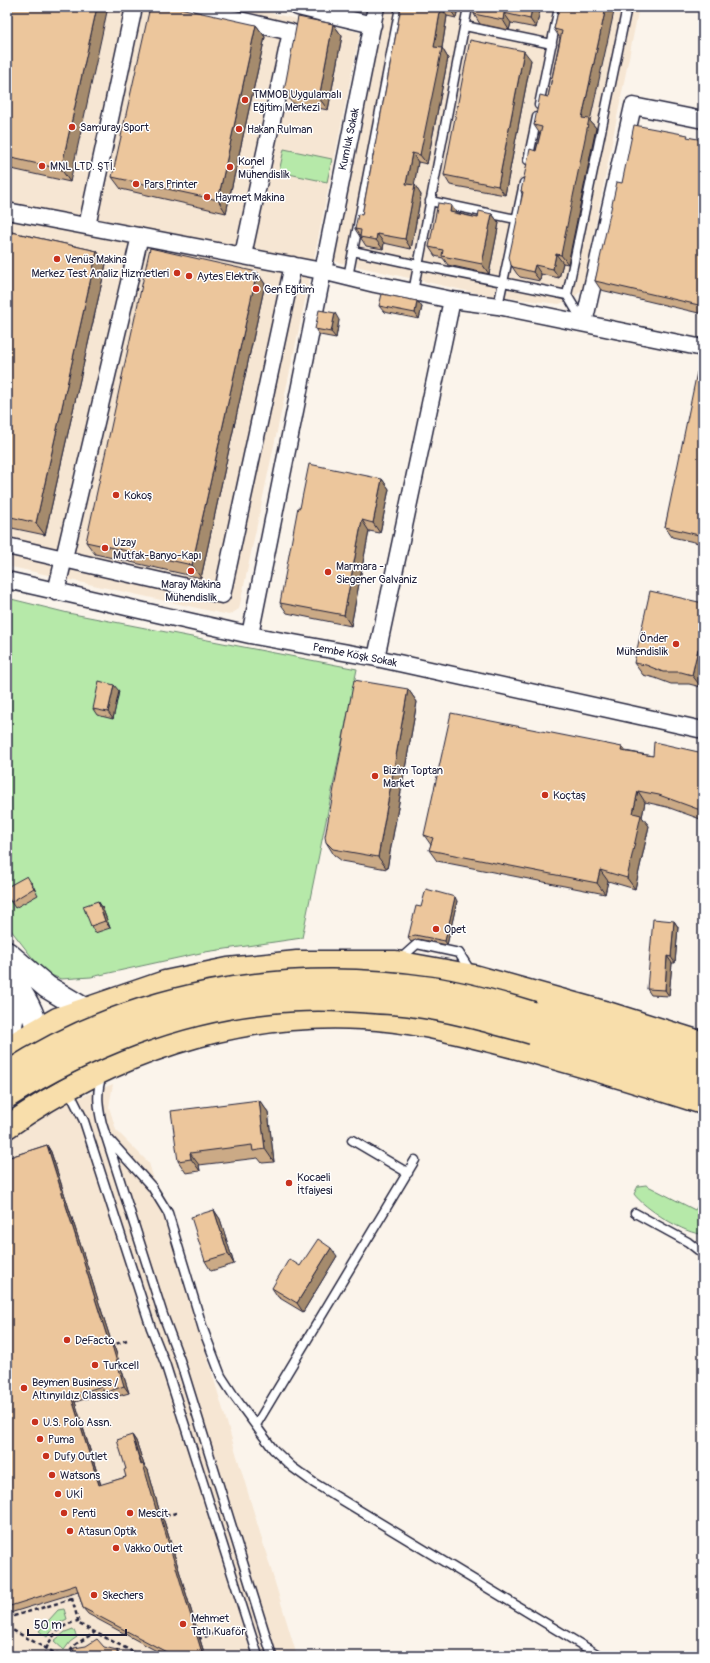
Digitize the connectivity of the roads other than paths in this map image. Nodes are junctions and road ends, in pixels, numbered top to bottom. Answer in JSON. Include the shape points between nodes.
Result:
{"nodes":[{"id":1,"x":134,"y":7,"type":"edge"},
{"id":2,"x":183,"y":7,"type":"edge"},
{"id":3,"x":298,"y":7,"type":"edge"},
{"id":4,"x":376,"y":7,"type":"edge"},
{"id":5,"x":400,"y":7,"type":"edge"},
{"id":6,"x":468,"y":7,"type":"edge"},
{"id":7,"x":559,"y":7,"type":"edge"},
{"id":8,"x":627,"y":7,"type":"edge"},
{"id":9,"x":373,"y":25,"type":"junction"},
{"id":10,"x":464,"y":26,"type":"junction"},
{"id":11,"x":552,"y":44,"type":"junction"},
{"id":12,"x":703,"y":120,"type":"edge"},
{"id":13,"x":430,"y":201,"type":"junction"},
{"id":14,"x":7,"y":211,"type":"edge"},
{"id":15,"x":516,"y":219,"type":"junction"},
{"id":16,"x":87,"y":226,"type":"junction"},
{"id":17,"x":140,"y":236,"type":"junction"},
{"id":18,"x":353,"y":251,"type":"junction"},
{"id":19,"x":242,"y":256,"type":"junction"},
{"id":20,"x":293,"y":265,"type":"junction"},
{"id":21,"x":418,"y":266,"type":"junction"},
{"id":22,"x":322,"y":271,"type":"junction"},
{"id":23,"x":348,"y":277,"type":"junction"},
{"id":24,"x":504,"y":282,"type":"junction"},
{"id":25,"x":413,"y":292,"type":"junction"},
{"id":26,"x":567,"y":295,"type":"junction"},
{"id":27,"x":452,"y":300,"type":"junction"},
{"id":28,"x":498,"y":306,"type":"junction"},
{"id":29,"x":584,"y":322,"type":"junction"},
{"id":30,"x":703,"y":348,"type":"edge"},
{"id":31,"x":7,"y":546,"type":"edge"},
{"id":32,"x":64,"y":559,"type":"junction"},
{"id":33,"x":7,"y":580,"type":"edge"},
{"id":34,"x":56,"y":592,"type":"junction"},
{"id":35,"x":250,"y":635,"type":"junction"},
{"id":36,"x":376,"y":658,"type":"junction"},
{"id":37,"x":703,"y":730,"type":"edge"},
{"id":38,"x":7,"y":953,"type":"edge"},
{"id":39,"x":9,"y":977,"type":"edge"},
{"id":40,"x":165,"y":982,"type":"junction"},
{"id":41,"x":84,"y":1009,"type":"junction"},
{"id":42,"x":533,"y":1023,"type":"junction"},
{"id":43,"x":38,"y":1031,"type":"junction"},
{"id":44,"x":7,"y":1036,"type":"edge"},
{"id":45,"x":703,"y":1043,"type":"edge"},
{"id":46,"x":166,"y":1045,"type":"junction"},
{"id":47,"x":7,"y":1048,"type":"edge"},
{"id":48,"x":515,"y":1048,"type":"junction"},
{"id":49,"x":535,"y":1061,"type":"dead end"},
{"id":50,"x":703,"y":1064,"type":"edge"},
{"id":51,"x":104,"y":1069,"type":"junction"},
{"id":52,"x":7,"y":1073,"type":"edge"},
{"id":53,"x":625,"y":1078,"type":"junction"},
{"id":54,"x":594,"y":1079,"type":"dead end"},
{"id":55,"x":7,"y":1080,"type":"edge"},
{"id":56,"x":703,"y":1084,"type":"edge"},
{"id":57,"x":68,"y":1088,"type":"junction"},
{"id":58,"x":7,"y":1097,"type":"edge"},
{"id":59,"x":703,"y":1103,"type":"edge"},
{"id":60,"x":11,"y":1124,"type":"edge"},
{"id":61,"x":105,"y":1135,"type":"junction"},
{"id":62,"x":352,"y":1140,"type":"dead end"},
{"id":63,"x":415,"y":1160,"type":"dead end"},
{"id":64,"x":408,"y":1172,"type":"junction"},
{"id":65,"x":635,"y":1213,"type":"dead end"},
{"id":66,"x":702,"y":1253,"type":"edge"},
{"id":67,"x":256,"y":1425,"type":"junction"},
{"id":68,"x":258,"y":1656,"type":"edge"},
{"id":69,"x":272,"y":1656,"type":"edge"},
{"id":70,"x":600,"y":1656,"type":"edge"}],
"edges":[{"from":1,"to":16,"type":"street"},
{"from":2,"to":19,"type":"street","via":[[291,32]]},
{"from":3,"to":9,"type":"street"},
{"from":4,"to":9,"type":"street","name":"Kumluk Sokak"},
{"from":5,"to":18,"type":"lane"},
{"from":6,"to":10,"type":"lane"},
{"from":7,"to":11,"type":"lane"},
{"from":8,"to":26,"type":"lane"},
{"from":9,"to":22,"type":"street","name":"Kumluk Sokak"},
{"from":10,"to":11,"type":"lane"},
{"from":10,"to":13,"type":"lane"},
{"from":11,"to":15,"type":"lane"},
{"from":12,"to":29,"type":"street","via":[[633,106]]},
{"from":13,"to":15,"type":"lane"},
{"from":13,"to":21,"type":"lane"},
{"from":14,"to":16,"type":"street"},
{"from":15,"to":24,"type":"lane"},
{"from":16,"to":17,"type":"street"},
{"from":17,"to":19,"type":"street"},
{"from":17,"to":32,"type":"street"},
{"from":18,"to":21,"type":"lane"},
{"from":18,"to":23,"type":"lane"},
{"from":19,"to":20,"type":"street"},
{"from":20,"to":22,"type":"street"},
{"from":20,"to":32,"type":"street","via":[[222,595]]},
{"from":21,"to":24,"type":"lane"},
{"from":21,"to":25,"type":"lane"},
{"from":22,"to":23,"type":"street"},
{"from":22,"to":35,"type":"street","name":"Kumluk Sokak"},
{"from":23,"to":25,"type":"street"},
{"from":24,"to":26,"type":"lane"},
{"from":24,"to":28,"type":"lane"},
{"from":25,"to":27,"type":"street"},
{"from":26,"to":29,"type":"lane"},
{"from":27,"to":28,"type":"street"},
{"from":27,"to":36,"type":"street"},
{"from":28,"to":29,"type":"street"},
{"from":29,"to":30,"type":"street"},
{"from":31,"to":32,"type":"street"},
{"from":32,"to":34,"type":"street"},
{"from":33,"to":34,"type":"street","name":"Pembe Köşk Sokak"},
{"from":34,"to":35,"type":"street","name":"Pembe Köşk Sokak"},
{"from":35,"to":36,"type":"street","name":"Pembe Köşk Sokak"},
{"from":36,"to":37,"type":"street","name":"Pembe Köşk Sokak"},
{"from":38,"to":41,"type":"street","via":[[47,987]]},
{"from":39,"to":43,"type":"street","via":[[34,1014]]},
{"from":39,"to":44,"type":"street","via":[[14,1004],[13,1020]]},
{"from":40,"to":41,"type":"main road"},
{"from":40,"to":45,"type":"main road","via":[[228,969],[297,962],[396,962],[474,976]]},
{"from":40,"to":46,"type":"main road","via":[[149,998],[146,1018],[153,1037]]},
{"from":41,"to":43,"type":"main road","via":[[57,1019]]},
{"from":41,"to":51,"type":"main road","via":[[99,1018],[107,1034],[109,1056]]},
{"from":42,"to":50,"type":"main road","via":[[648,1046]]},
{"from":42,"to":52,"type":"main road","bridge":true,"via":[[490,1000],[431,988],[337,980],[284,982],[224,988],[176,998],[125,1014],[73,1036]]},
{"from":42,"to":56,"type":"main road"},
{"from":42,"to":58,"type":"main road","bridge":true,"via":[[478,1018],[411,1005],[341,1000],[269,1002],[204,1013],[133,1034],[82,1055]]},
{"from":43,"to":47,"type":"main road"},
{"from":43,"to":57,"type":"main road","via":[[36,1046],[40,1063],[53,1079]]},
{"from":46,"to":48,"type":"main road","via":[[227,1028],[291,1019],[362,1018],[432,1026]]},
{"from":46,"to":51,"type":"main road"},
{"from":48,"to":49,"type":"lane"},
{"from":48,"to":53,"type":"main road"},
{"from":51,"to":57,"type":"main road"},
{"from":51,"to":61,"type":"lane","via":[[98,1091],[98,1104]]},
{"from":53,"to":54,"type":"lane"},
{"from":53,"to":59,"type":"main road"},
{"from":55,"to":60,"type":"main road","via":[[15,1091],[17,1102]]},
{"from":57,"to":60,"type":"main road"},
{"from":57,"to":68,"type":"lane","via":[[84,1121],[151,1328],[168,1370]]},
{"from":61,"to":67,"type":"lane","via":[[152,1187],[168,1213],[212,1355],[221,1376]]},
{"from":61,"to":69,"type":"lane","via":[[180,1360]]},
{"from":62,"to":64,"type":"lane"},
{"from":63,"to":64,"type":"lane"},
{"from":64,"to":67,"type":"lane"},
{"from":65,"to":66,"type":"lane","via":[[688,1242]]},
{"from":67,"to":70,"type":"lane","via":[[273,1449],[314,1483]]}]}
